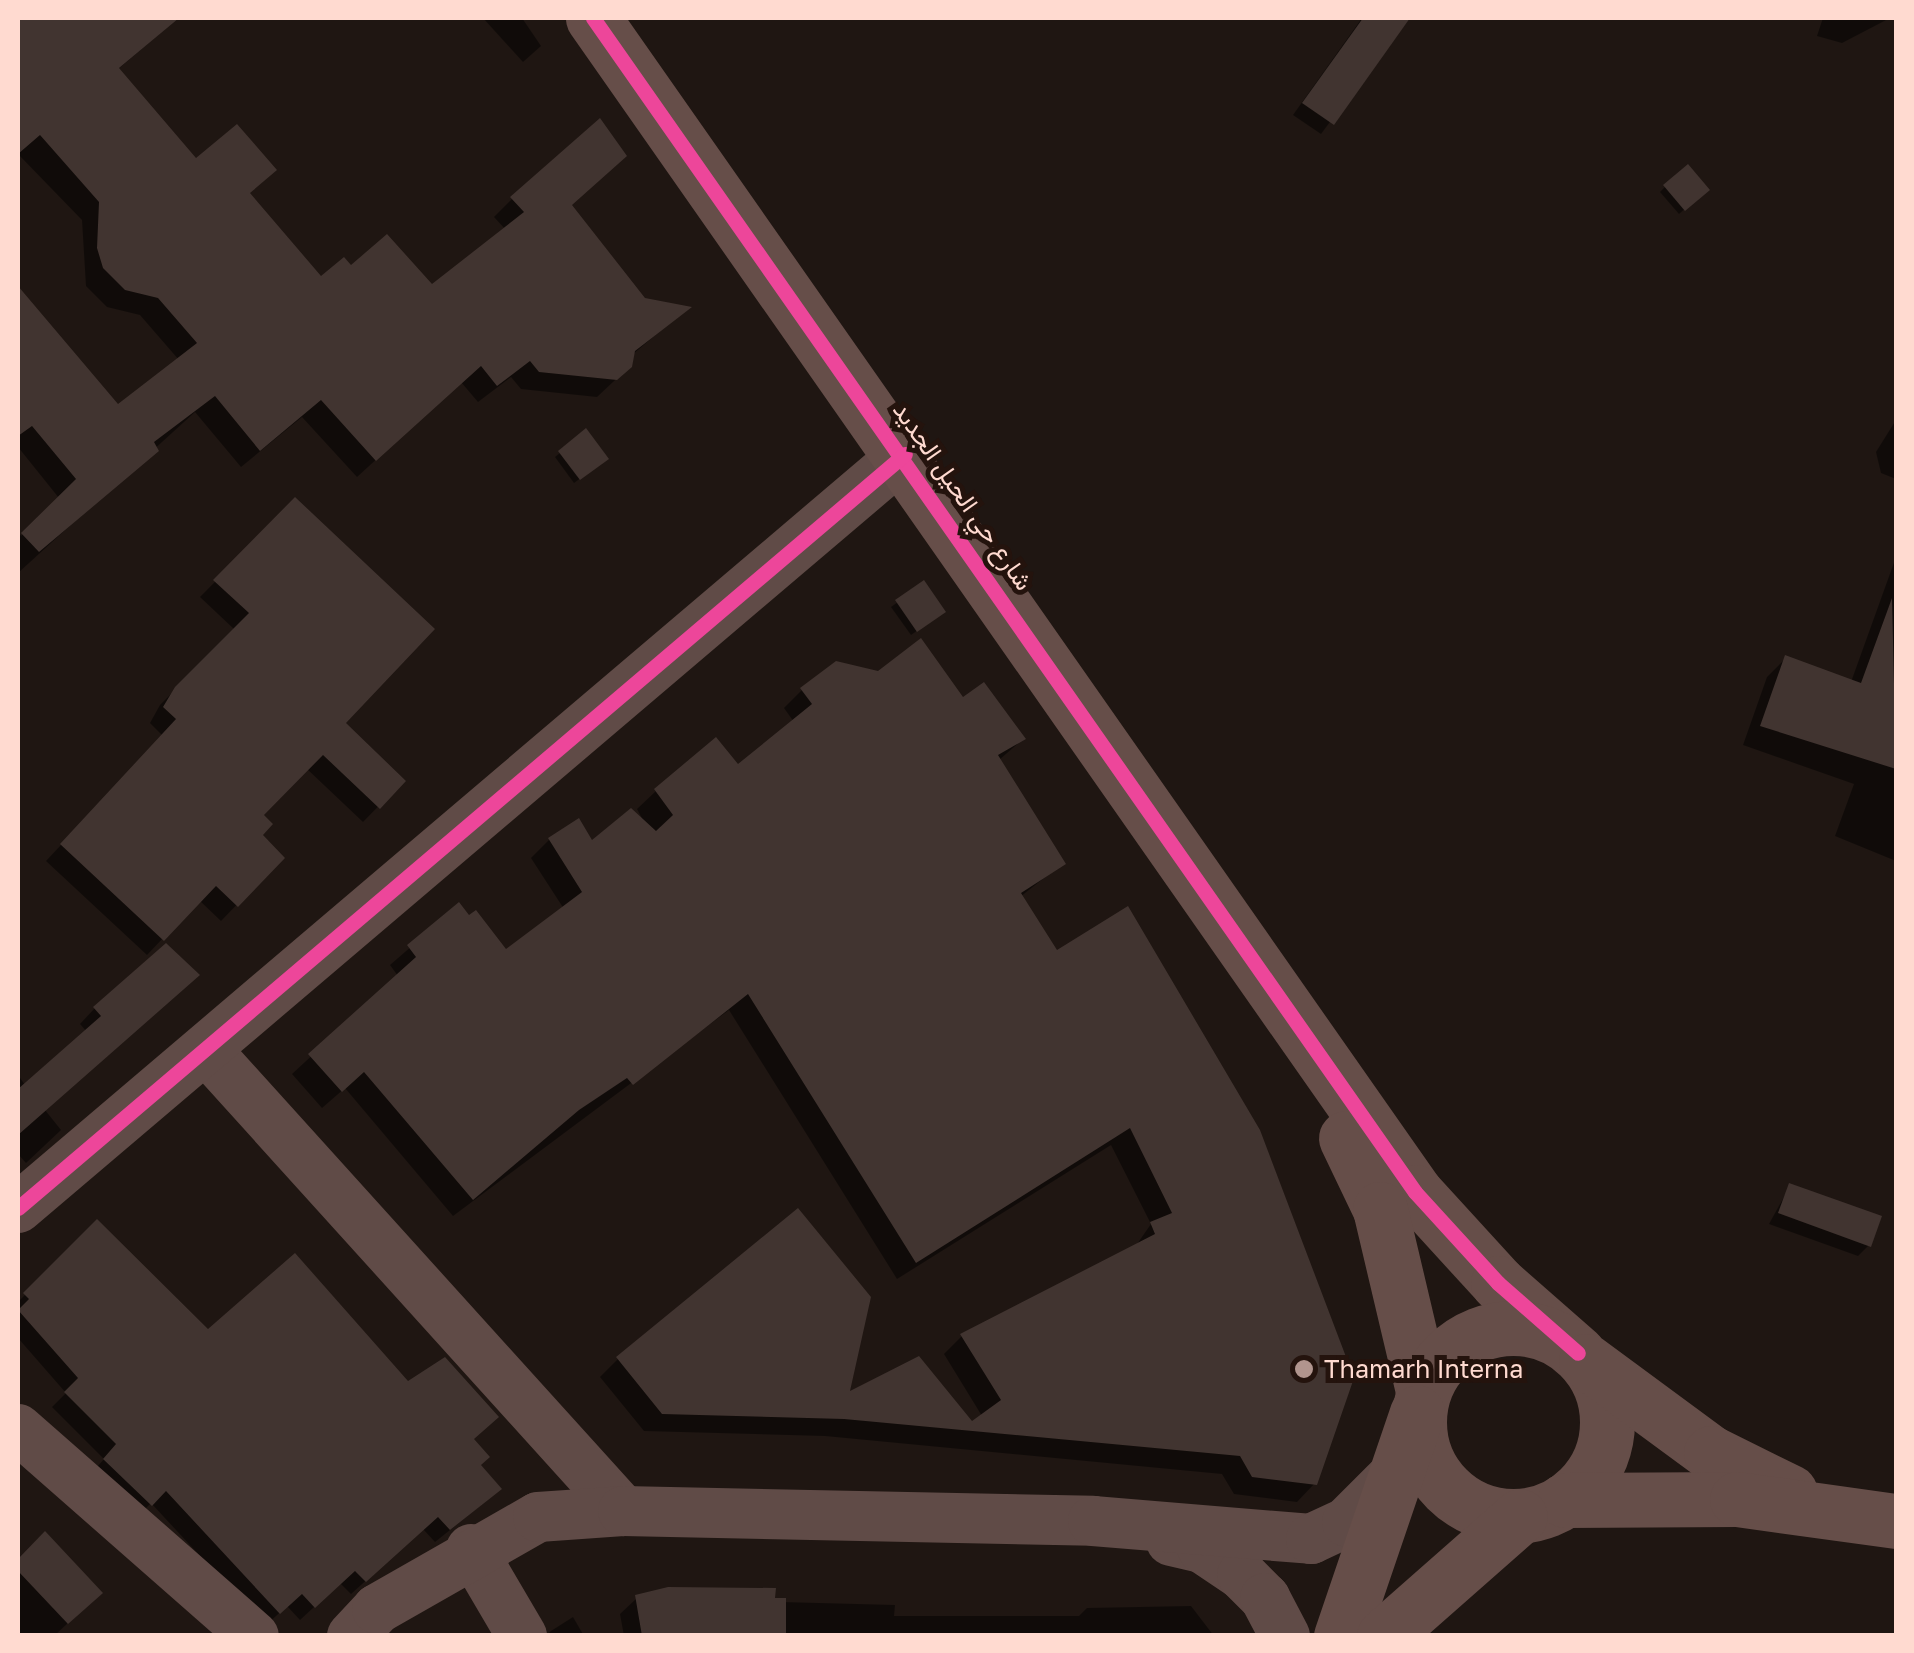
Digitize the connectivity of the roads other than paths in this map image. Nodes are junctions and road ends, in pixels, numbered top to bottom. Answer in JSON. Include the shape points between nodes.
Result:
{"nodes":[{"id":1,"x":593,"y":18,"type":"edge"},
{"id":2,"x":904,"y":454,"type":"junction"},
{"id":3,"x":1285,"y":1009,"type":"junction"},
{"id":4,"x":208,"y":1052,"type":"junction"},
{"id":5,"x":18,"y":1208,"type":"edge"},
{"id":6,"x":1580,"y":1356,"type":"junction"},
{"id":7,"x":1421,"y":1398,"type":"junction"},
{"id":8,"x":18,"y":1429,"type":"edge"},
{"id":9,"x":1402,"y":1467,"type":"junction"},
{"id":10,"x":1542,"y":1508,"type":"junction"},
{"id":11,"x":622,"y":1511,"type":"junction"},
{"id":12,"x":1834,"y":1512,"type":"junction"},
{"id":13,"x":1093,"y":1521,"type":"junction"},
{"id":14,"x":1896,"y":1521,"type":"edge"},
{"id":15,"x":472,"y":1550,"type":"junction"},
{"id":16,"x":254,"y":1636,"type":"edge"},
{"id":17,"x":352,"y":1636,"type":"edge"},
{"id":18,"x":522,"y":1636,"type":"edge"},
{"id":19,"x":1285,"y":1636,"type":"edge"},
{"id":20,"x":1341,"y":1636,"type":"edge"},
{"id":21,"x":1384,"y":1636,"type":"edge"}],
"edges":[{"from":1,"to":2,"type":"street","name":"شارع حي الحيل الجديد"},
{"from":2,"to":3,"type":"street","name":"شارع حي الحيل الجديد"},
{"from":2,"to":4,"type":"street"},
{"from":3,"to":6,"type":"street","via":[[1415,1192],[1498,1283]]},
{"from":3,"to":7,"type":"street","via":[[1380,1209]]},
{"from":4,"to":5,"type":"street"},
{"from":4,"to":11,"type":"street"},
{"from":6,"to":7,"type":"street","via":[[1544,1334],[1504,1328],[1454,1348]]},
{"from":6,"to":10,"type":"street","via":[[1606,1406],[1600,1459]]},
{"from":6,"to":12,"type":"street","via":[[1711,1453]]},
{"from":7,"to":9,"type":"street"},
{"from":7,"to":10,"type":"street","via":[[1427,1462],[1443,1485],[1465,1504]]},
{"from":8,"to":16,"type":"street"},
{"from":9,"to":13,"type":"street","via":[[1347,1522],[1311,1539]]},
{"from":9,"to":20,"type":"street"},
{"from":10,"to":12,"type":"street","via":[[1690,1497]]},
{"from":10,"to":21,"type":"street"},
{"from":11,"to":13,"type":"street"},
{"from":11,"to":15,"type":"street","via":[[538,1517]]},
{"from":12,"to":14,"type":"street"},
{"from":13,"to":19,"type":"street","via":[[1202,1548],[1265,1598]]},
{"from":15,"to":17,"type":"street","via":[[377,1609]]},
{"from":15,"to":18,"type":"street"}]}
